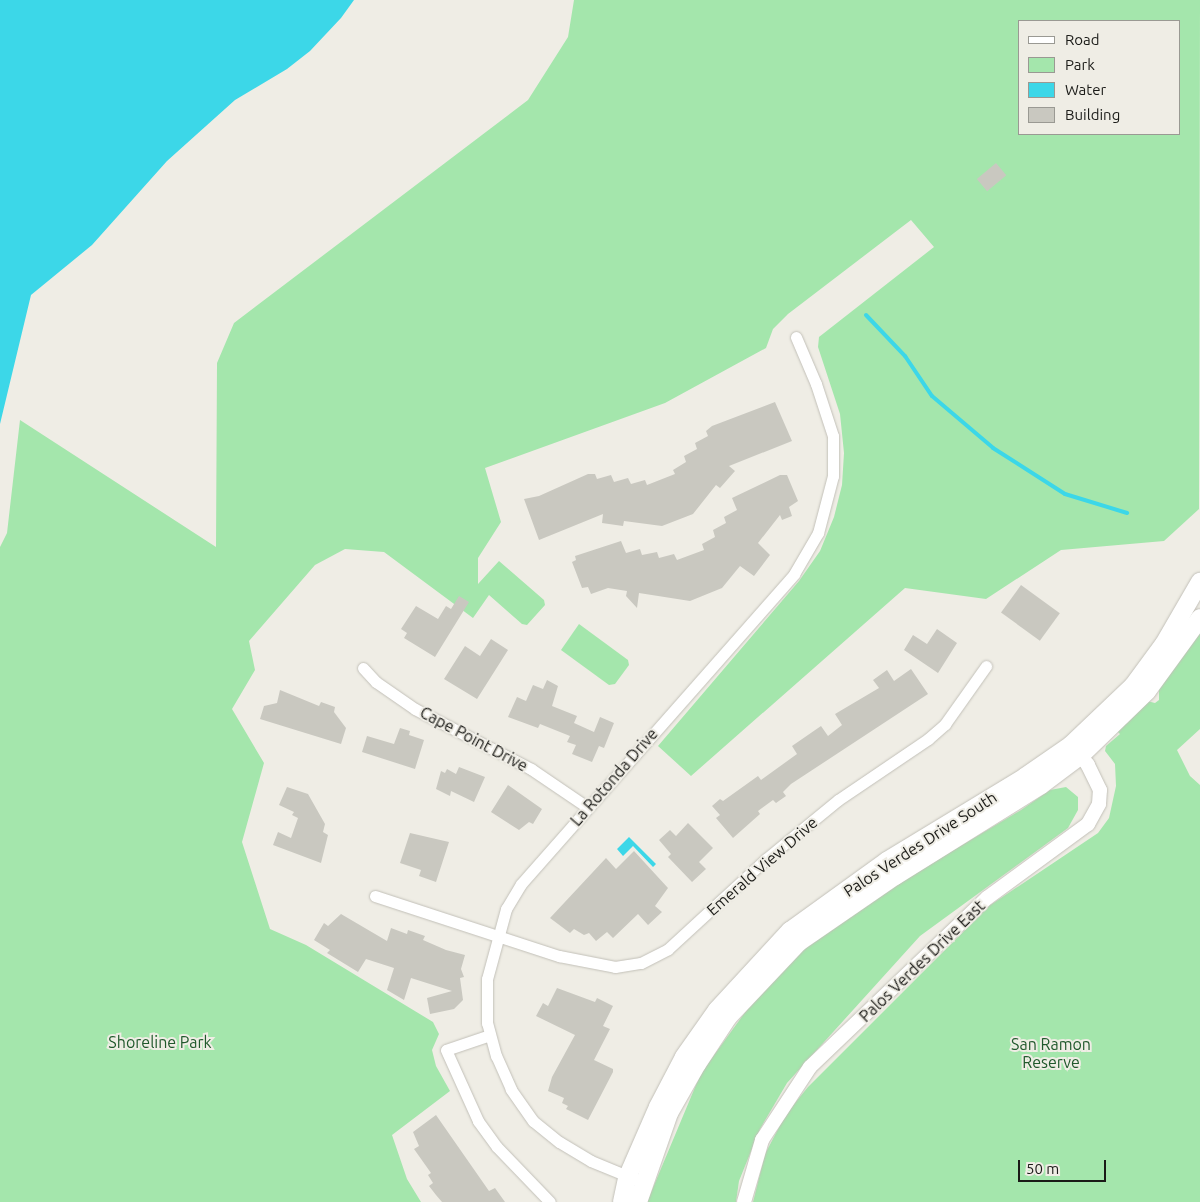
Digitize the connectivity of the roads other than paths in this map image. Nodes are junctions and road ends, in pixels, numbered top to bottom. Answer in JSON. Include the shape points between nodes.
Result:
{"nodes":[{"id":1,"x":796,"y":337,"type":"dead end"},
{"id":2,"x":1200,"y":582,"type":"edge"},
{"id":3,"x":1200,"y":618,"type":"edge"},
{"id":4,"x":986,"y":666,"type":"dead end"},
{"id":5,"x":363,"y":668,"type":"dead end"},
{"id":6,"x":1076,"y":750,"type":"junction"},
{"id":7,"x":587,"y":807,"type":"junction"},
{"id":8,"x":375,"y":896,"type":"dead end"},
{"id":9,"x":498,"y":936,"type":"junction"},
{"id":10,"x":490,"y":1035,"type":"junction"},
{"id":11,"x":635,"y":1180,"type":"junction"},
{"id":12,"x":550,"y":1202,"type":"edge"},
{"id":13,"x":622,"y":1202,"type":"edge"},
{"id":14,"x":638,"y":1202,"type":"edge"},
{"id":15,"x":744,"y":1202,"type":"edge"}],
"edges":[{"from":1,"to":7,"type":"street","name":"La Rotonda Drive","via":[[833,436],[833,476],[818,533],[794,574]]},
{"from":2,"to":6,"type":"main road","name":"Palos Verdes Drive South","via":[[1164,644],[1133,686]]},
{"from":3,"to":6,"type":"main road","name":"Palos Verdes Drive South","via":[[1147,691]]},
{"from":4,"to":9,"type":"street","name":"Emerald View Drive","via":[[945,724],[928,739],[838,800],[655,957],[629,965],[596,964]]},
{"from":5,"to":7,"type":"street","name":"Cape Point Drive","via":[[376,682],[416,709],[531,769]]},
{"from":6,"to":11,"type":"main road","name":"Palos Verdes Drive South","via":[[799,942],[728,1017],[696,1064]]},
{"from":6,"to":15,"type":"street","name":"Palos Verdes Drive East","via":[[1100,790],[1099,804],[1088,824],[987,898],[810,1067],[762,1140]]},
{"from":7,"to":9,"type":"street","name":"La Rotonda Drive","via":[[521,884],[506,909]]},
{"from":8,"to":9,"type":"street","name":"Emerald View Drive"},
{"from":9,"to":10,"type":"street","name":"La Rotonda Drive","via":[[487,979]]},
{"from":10,"to":11,"type":"street","name":"La Rotonda Drive","via":[[511,1089],[533,1121],[559,1142]]},
{"from":10,"to":12,"type":"street","via":[[446,1050],[478,1121],[497,1147]]},
{"from":11,"to":13,"type":"main road","name":"Palos Verdes Drive South"},
{"from":11,"to":14,"type":"main road","name":"Palos Verdes Drive South"}]}
